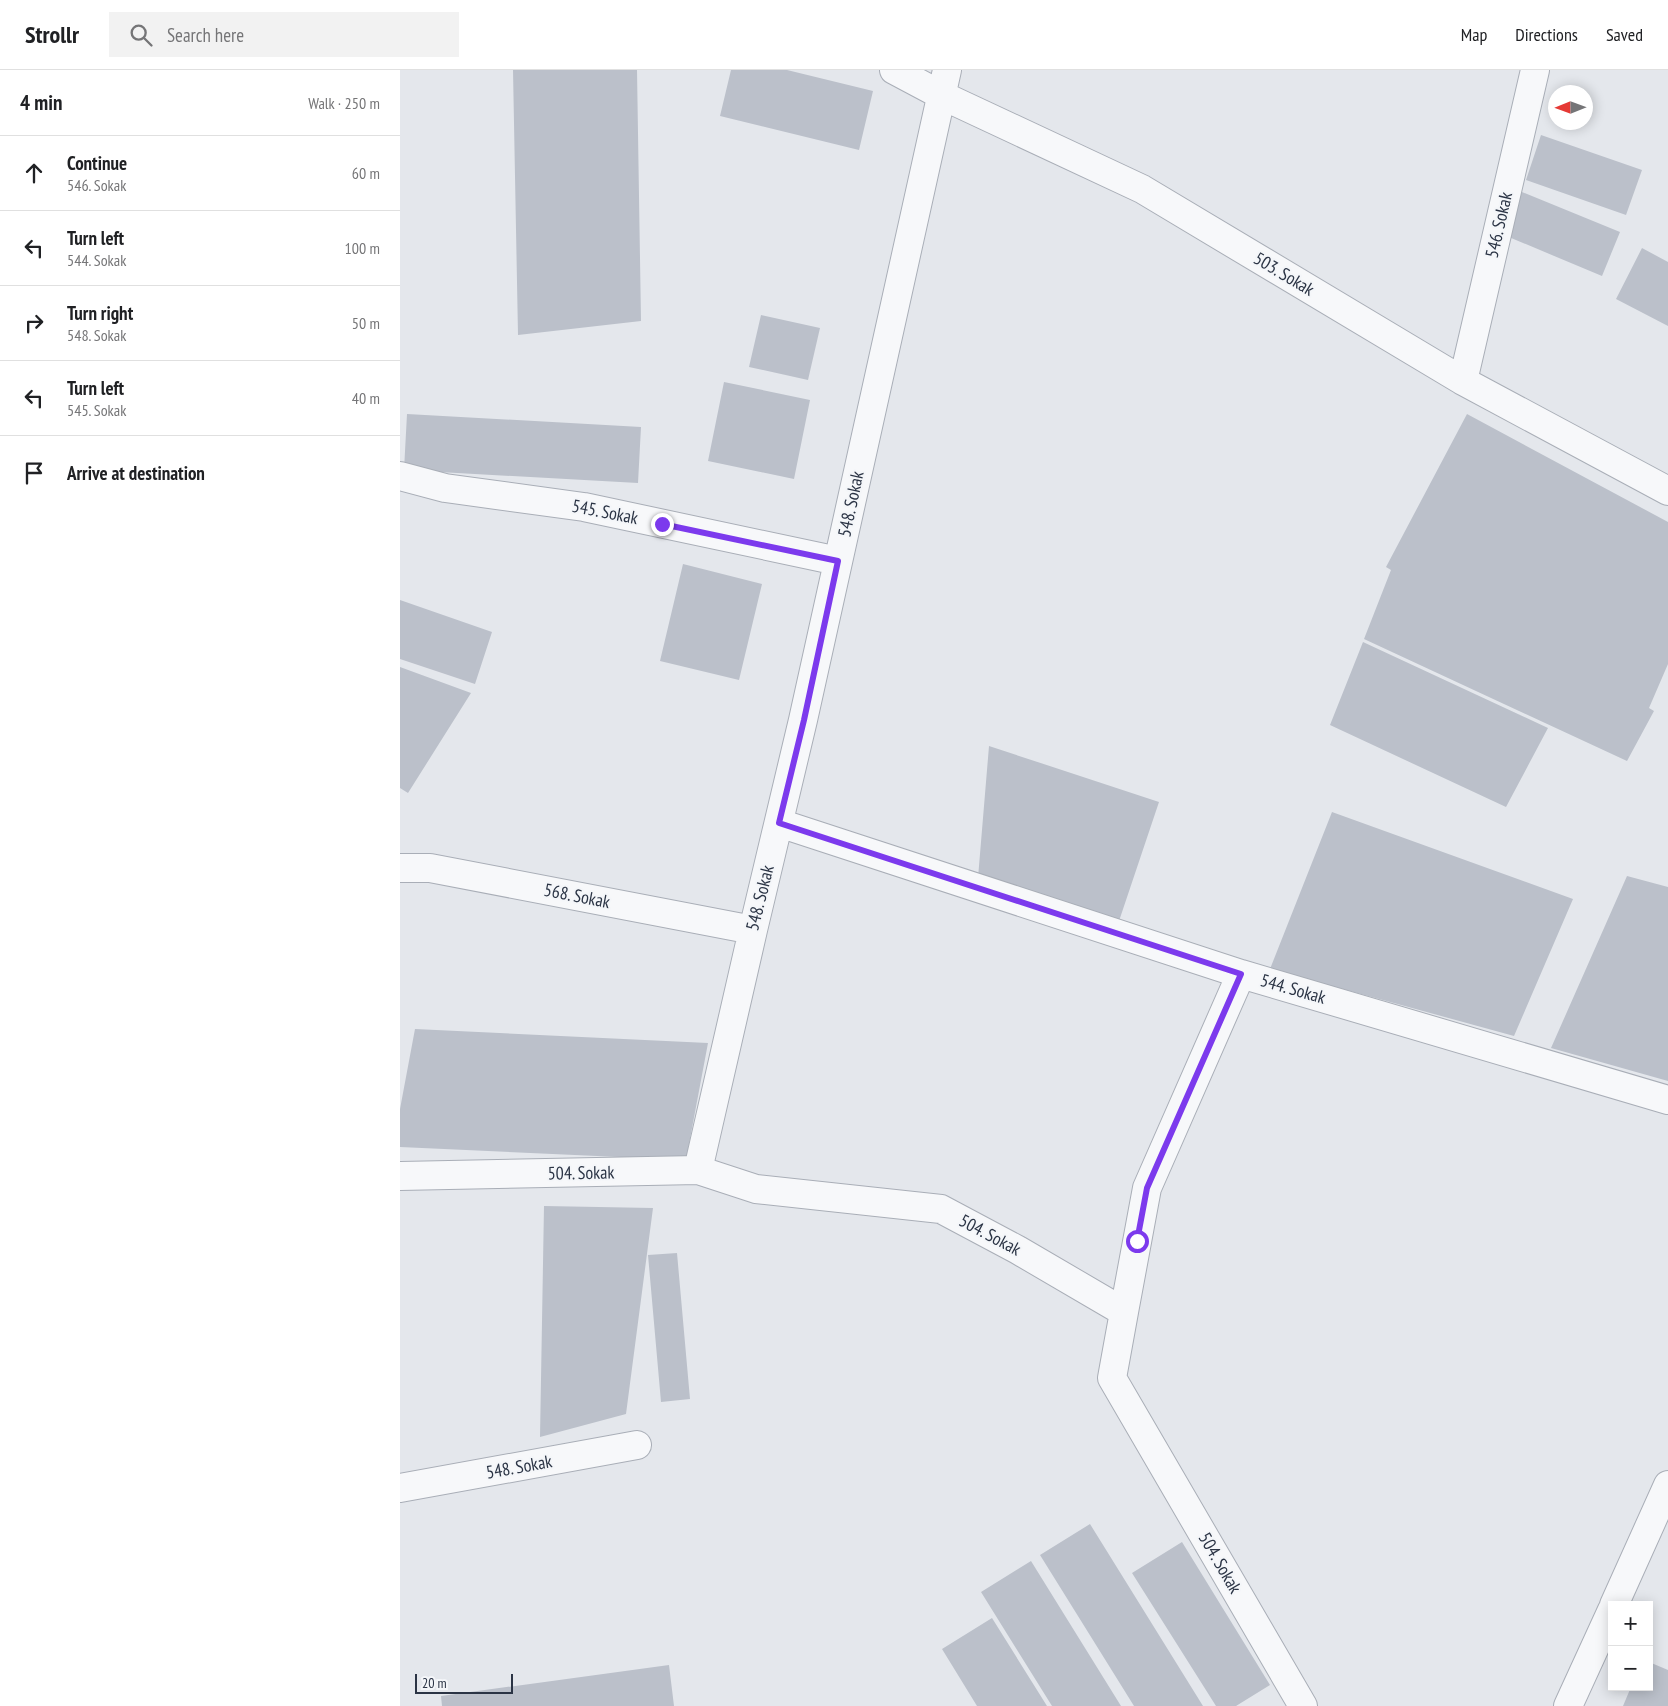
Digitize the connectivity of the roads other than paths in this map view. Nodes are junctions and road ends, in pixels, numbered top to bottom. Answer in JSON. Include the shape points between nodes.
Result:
{"nodes":[{"id":1,"x":894,"y":70,"type":"edge"},
{"id":2,"x":1535,"y":70,"type":"edge"},
{"id":3,"x":944,"y":82,"type":"edge"},
{"id":4,"x":1463,"y":381,"type":"junction"},
{"id":5,"x":400,"y":476,"type":"edge"},
{"id":6,"x":1668,"y":491,"type":"edge"},
{"id":7,"x":838,"y":561,"type":"junction"},
{"id":8,"x":779,"y":823,"type":"junction"},
{"id":9,"x":400,"y":868,"type":"edge"},
{"id":10,"x":753,"y":930,"type":"junction"},
{"id":11,"x":1241,"y":974,"type":"junction"},
{"id":12,"x":1668,"y":1100,"type":"edge"},
{"id":13,"x":698,"y":1170,"type":"junction"},
{"id":14,"x":400,"y":1176,"type":"edge"},
{"id":15,"x":1124,"y":1312,"type":"junction"},
{"id":16,"x":637,"y":1445,"type":"dead end"},
{"id":17,"x":1668,"y":1485,"type":"edge"},
{"id":18,"x":400,"y":1488,"type":"edge"},
{"id":19,"x":1616,"y":1601,"type":"edge"},
{"id":20,"x":1608,"y":1619,"type":"edge"},
{"id":21,"x":1303,"y":1706,"type":"edge"},
{"id":22,"x":1568,"y":1706,"type":"edge"}],
"edges":[{"from":1,"to":3,"type":"street","name":"503. Sokak"},
{"from":2,"to":4,"type":"street","name":"546. Sokak"},
{"from":3,"to":4,"type":"street","name":"503. Sokak","via":[[1142,189]]},
{"from":3,"to":7,"type":"street","name":"548. Sokak"},
{"from":4,"to":6,"type":"street","name":"503. Sokak"},
{"from":5,"to":7,"type":"street","name":"545. Sokak","via":[[445,488],[584,507]]},
{"from":7,"to":8,"type":"street","name":"548. Sokak"},
{"from":8,"to":10,"type":"street","name":"548. Sokak"},
{"from":8,"to":11,"type":"street","name":"544. Sokak"},
{"from":9,"to":10,"type":"street","name":"568. Sokak","via":[[430,868]]},
{"from":10,"to":13,"type":"street","name":"548. Sokak"},
{"from":11,"to":12,"type":"street","name":"544. Sokak"},
{"from":11,"to":15,"type":"street","via":[[1147,1188]]},
{"from":13,"to":14,"type":"street","name":"504. Sokak"},
{"from":13,"to":15,"type":"street","name":"504. Sokak","via":[[756,1188],[942,1209]]},
{"from":15,"to":21,"type":"street","name":"504. Sokak","via":[[1112,1378]]},
{"from":16,"to":18,"type":"street","name":"548. Sokak"},
{"from":17,"to":19,"type":"street"},
{"from":20,"to":22,"type":"street"}]}
